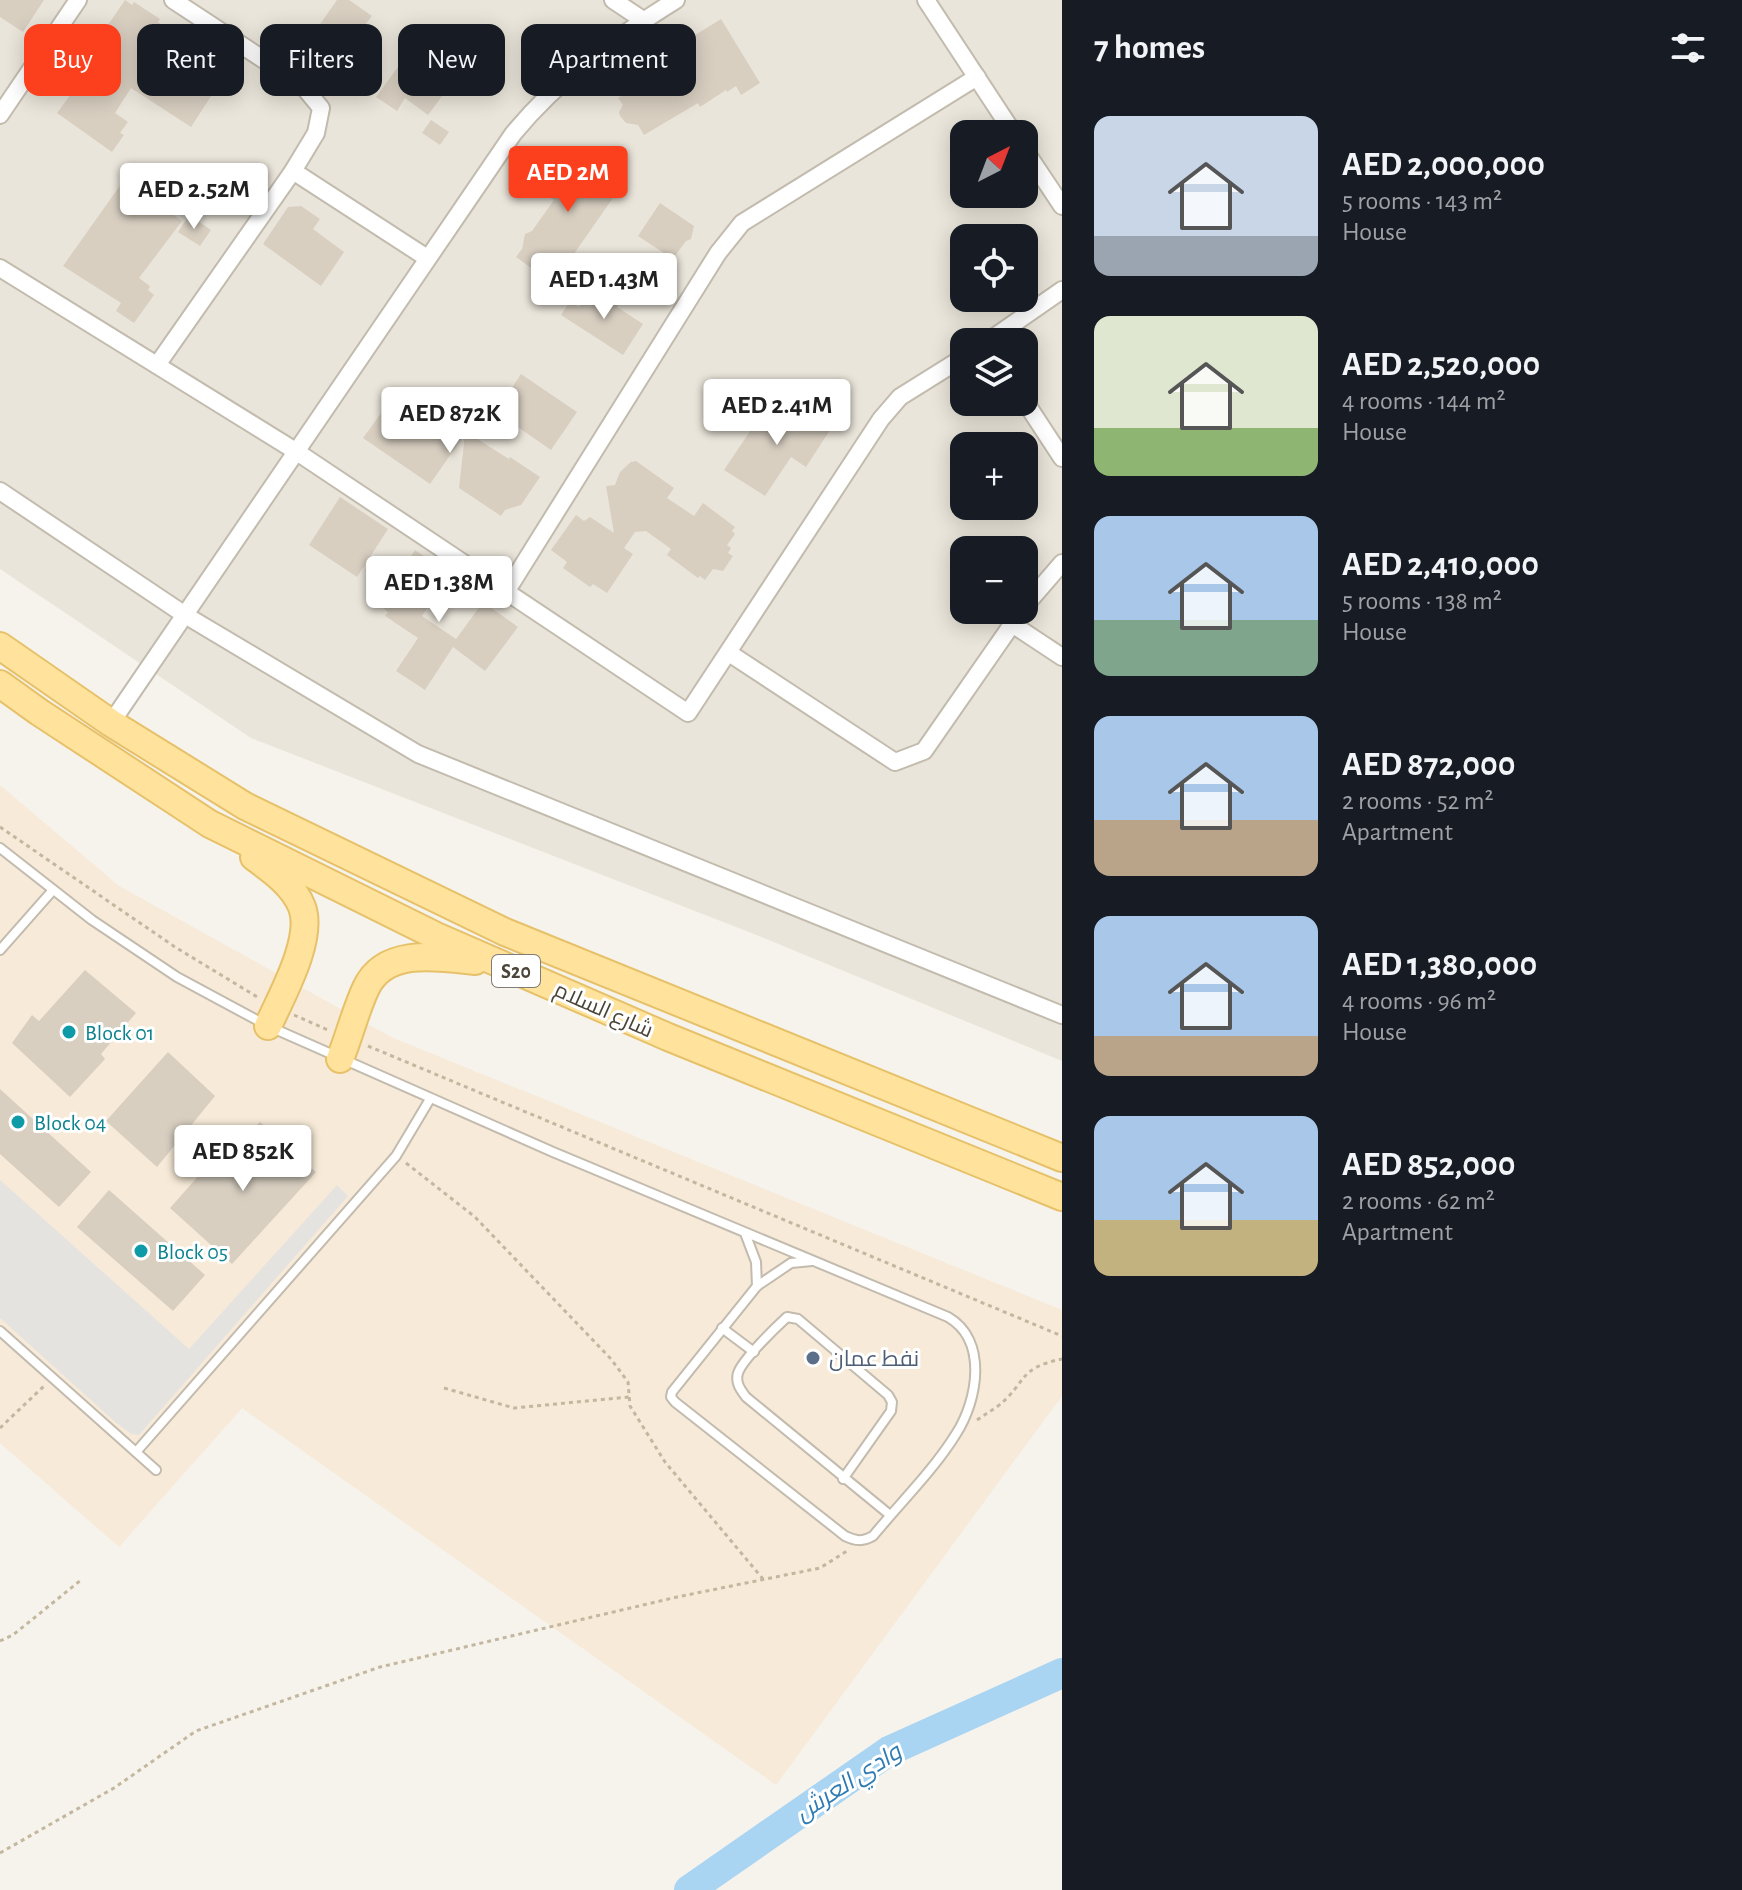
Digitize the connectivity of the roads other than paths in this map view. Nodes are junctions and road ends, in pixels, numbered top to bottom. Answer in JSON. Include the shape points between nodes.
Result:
{"nodes":[{"id":1,"x":78,"y":0,"type":"edge"},
{"id":2,"x":173,"y":0,"type":"edge"},
{"id":3,"x":613,"y":0,"type":"edge"},
{"id":4,"x":676,"y":0,"type":"edge"},
{"id":5,"x":926,"y":0,"type":"edge"},
{"id":6,"x":643,"y":20,"type":"junction"},
{"id":7,"x":977,"y":77,"type":"junction"},
{"id":8,"x":0,"y":115,"type":"edge"},
{"id":9,"x":1005,"y":120,"type":"edge"},
{"id":10,"x":1038,"y":170,"type":"edge"},
{"id":11,"x":293,"y":171,"type":"junction"},
{"id":12,"x":1062,"y":206,"type":"edge"},
{"id":13,"x":427,"y":258,"type":"junction"},
{"id":14,"x":0,"y":268,"type":"edge"},
{"id":15,"x":1062,"y":290,"type":"edge"},
{"id":16,"x":1007,"y":328,"type":"edge"},
{"id":17,"x":157,"y":365,"type":"junction"},
{"id":18,"x":950,"y":366,"type":"edge"},
{"id":19,"x":1034,"y":416,"type":"edge"},
{"id":20,"x":297,"y":452,"type":"junction"},
{"id":21,"x":1062,"y":458,"type":"edge"},
{"id":22,"x":0,"y":491,"type":"edge"},
{"id":23,"x":1062,"y":563,"type":"edge"},
{"id":24,"x":1038,"y":591,"type":"edge"},
{"id":25,"x":506,"y":592,"type":"junction"},
{"id":26,"x":185,"y":615,"type":"junction"},
{"id":27,"x":1011,"y":624,"type":"edge"},
{"id":28,"x":1030,"y":624,"type":"edge"},
{"id":29,"x":0,"y":646,"type":"edge"},
{"id":30,"x":729,"y":653,"type":"junction"},
{"id":31,"x":1062,"y":657,"type":"edge"},
{"id":32,"x":0,"y":684,"type":"edge"},
{"id":33,"x":111,"y":723,"type":"junction"},
{"id":34,"x":210,"y":824,"type":"junction"},
{"id":35,"x":0,"y":848,"type":"edge"},
{"id":36,"x":53,"y":890,"type":"junction"},
{"id":37,"x":0,"y":950,"type":"edge"},
{"id":38,"x":498,"y":963,"type":"junction"},
{"id":39,"x":1062,"y":1015,"type":"edge"},
{"id":40,"x":272,"y":1017,"type":"junction"},
{"id":41,"x":344,"y":1049,"type":"junction"},
{"id":42,"x":430,"y":1099,"type":"junction"},
{"id":43,"x":1062,"y":1158,"type":"edge"},
{"id":44,"x":1062,"y":1197,"type":"edge"},
{"id":45,"x":745,"y":1233,"type":"junction"},
{"id":46,"x":812,"y":1261,"type":"junction"},
{"id":47,"x":757,"y":1286,"type":"junction"},
{"id":48,"x":722,"y":1328,"type":"junction"},
{"id":49,"x":0,"y":1331,"type":"edge"},
{"id":50,"x":754,"y":1352,"type":"junction"},
{"id":51,"x":136,"y":1452,"type":"junction"},
{"id":52,"x":156,"y":1470,"type":"dead end"},
{"id":53,"x":843,"y":1479,"type":"junction"},
{"id":54,"x":890,"y":1515,"type":"junction"}],
"edges":[{"from":1,"to":8,"type":"street"},
{"from":2,"to":11,"type":"street","via":[[302,85],[321,108],[316,133]]},
{"from":3,"to":6,"type":"street"},
{"from":4,"to":6,"type":"street"},
{"from":5,"to":7,"type":"street"},
{"from":6,"to":13,"type":"street","via":[[579,66],[532,112]]},
{"from":7,"to":9,"type":"street"},
{"from":7,"to":25,"type":"street","via":[[742,223],[718,253]]},
{"from":10,"to":12,"type":"street"},
{"from":11,"to":13,"type":"street"},
{"from":11,"to":17,"type":"street"},
{"from":13,"to":20,"type":"street"},
{"from":14,"to":17,"type":"street"},
{"from":15,"to":16,"type":"street"},
{"from":17,"to":20,"type":"street"},
{"from":18,"to":30,"type":"street","via":[[900,397],[881,419]]},
{"from":19,"to":21,"type":"street"},
{"from":20,"to":25,"type":"street"},
{"from":20,"to":26,"type":"street"},
{"from":22,"to":26,"type":"street"},
{"from":23,"to":24,"type":"street"},
{"from":25,"to":30,"type":"street","via":[[688,713]]},
{"from":26,"to":33,"type":"street"},
{"from":26,"to":39,"type":"street","via":[[418,754]]},
{"from":27,"to":30,"type":"street","via":[[924,751],[895,762]]},
{"from":28,"to":31,"type":"street"},
{"from":29,"to":33,"type":"main road","name":"شارع السلام","number":"S20"},
{"from":32,"to":34,"type":"main road","name":"شارع السلام","number":"S20"},
{"from":33,"to":43,"type":"main road","name":"شارع السلام","number":"S20","via":[[245,806],[505,932]]},
{"from":34,"to":38,"type":"main road","name":"شارع السلام","number":"S20"},
{"from":34,"to":40,"type":"main road","via":[[289,886],[303,908],[304,933]]},
{"from":35,"to":36,"type":"lane"},
{"from":36,"to":37,"type":"lane"},
{"from":36,"to":40,"type":"lane","via":[[177,977]]},
{"from":38,"to":41,"type":"main road","via":[[423,956],[389,964],[367,987]]},
{"from":38,"to":44,"type":"main road","name":"شارع السلام","number":"S20"},
{"from":40,"to":41,"type":"lane"},
{"from":41,"to":42,"type":"lane"},
{"from":42,"to":45,"type":"lane"},
{"from":42,"to":51,"type":"lane","via":[[396,1156]]},
{"from":45,"to":46,"type":"lane"},
{"from":45,"to":47,"type":"lane","via":[[756,1262]]},
{"from":46,"to":47,"type":"lane","via":[[791,1263]]},
{"from":46,"to":54,"type":"lane","via":[[958,1322],[975,1354],[974,1384],[957,1433]]},
{"from":47,"to":48,"type":"lane"},
{"from":48,"to":50,"type":"lane"},
{"from":48,"to":54,"type":"lane","via":[[671,1397],[845,1536],[865,1541]]},
{"from":49,"to":51,"type":"lane"},
{"from":50,"to":53,"type":"lane","via":[[738,1372],[738,1386]]},
{"from":50,"to":53,"type":"lane","via":[[787,1317],[798,1319],[888,1395],[891,1411]]},
{"from":51,"to":52,"type":"lane"},
{"from":53,"to":54,"type":"lane"}]}
